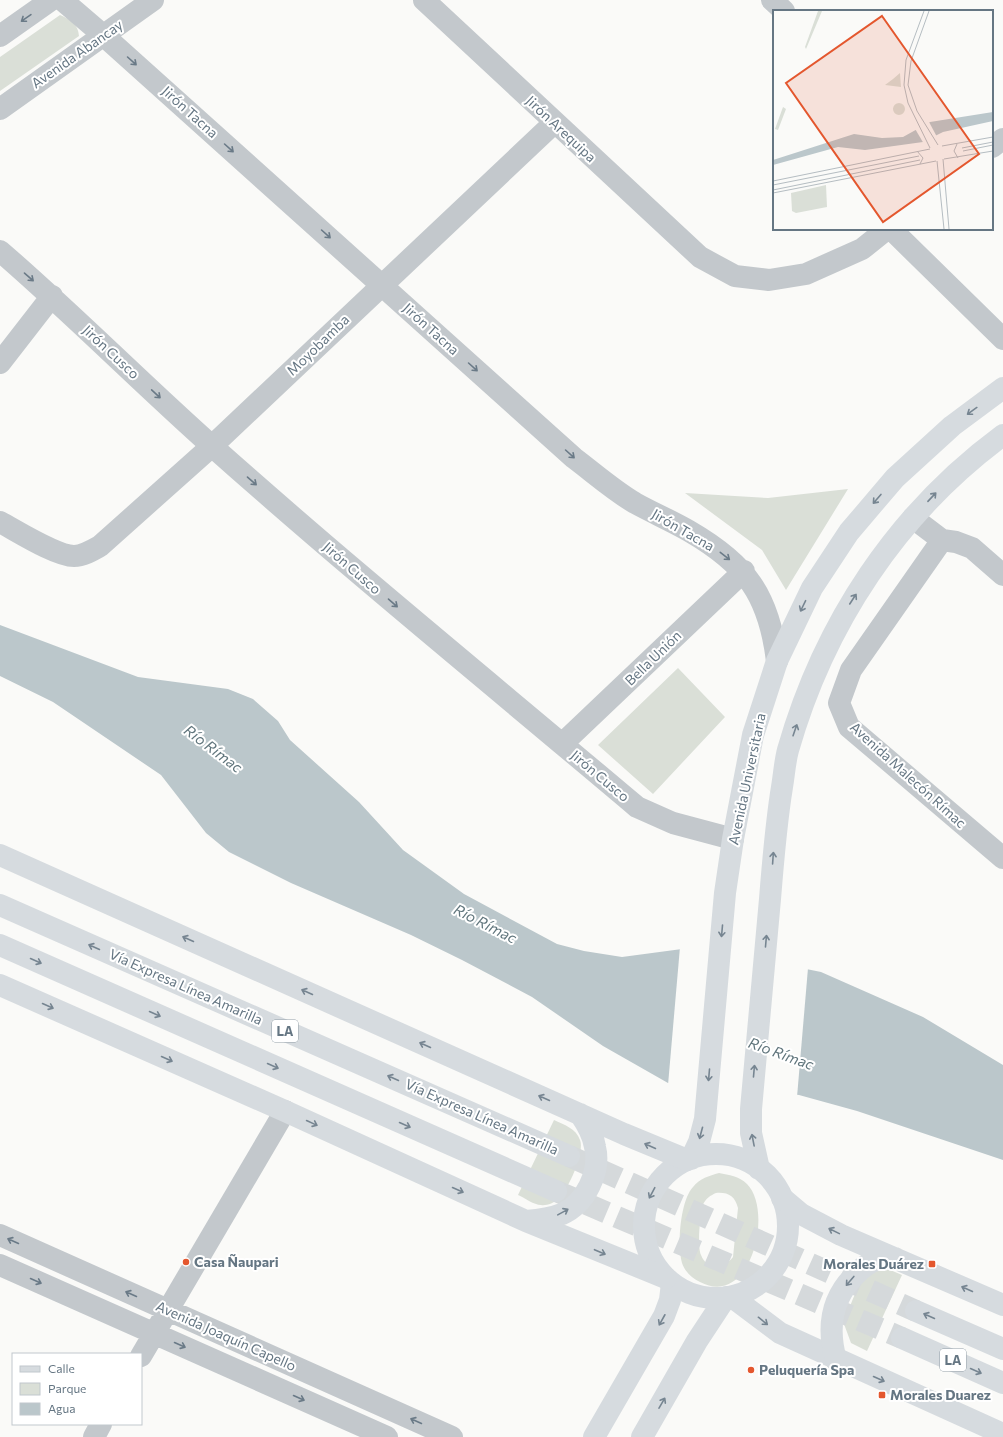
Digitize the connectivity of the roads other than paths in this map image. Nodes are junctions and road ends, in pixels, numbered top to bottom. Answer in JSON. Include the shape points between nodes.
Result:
{"nodes":[{"id":1,"x":51,"y":0,"type":"edge"},
{"id":2,"x":62,"y":0,"type":"edge"},
{"id":3,"x":153,"y":0,"type":"edge"},
{"id":4,"x":424,"y":0,"type":"edge"},
{"id":5,"x":772,"y":0,"type":"edge"},
{"id":6,"x":783,"y":10,"type":"edge"},
{"id":7,"x":103,"y":35,"type":"junction"},
{"id":8,"x":0,"y":36,"type":"edge"},
{"id":9,"x":0,"y":109,"type":"edge"},
{"id":10,"x":554,"y":123,"type":"junction"},
{"id":11,"x":1003,"y":139,"type":"edge"},
{"id":12,"x":993,"y":146,"type":"edge"},
{"id":13,"x":886,"y":230,"type":"edge"},
{"id":14,"x":892,"y":230,"type":"edge"},
{"id":15,"x":0,"y":251,"type":"edge"},
{"id":16,"x":382,"y":285,"type":"junction"},
{"id":17,"x":52,"y":296,"type":"junction"},
{"id":18,"x":1003,"y":339,"type":"edge"},
{"id":19,"x":0,"y":363,"type":"edge"},
{"id":20,"x":1003,"y":388,"type":"edge"},
{"id":21,"x":1003,"y":435,"type":"edge"},
{"id":22,"x":212,"y":446,"type":"junction"},
{"id":23,"x":913,"y":518,"type":"junction"},
{"id":24,"x":0,"y":522,"type":"edge"},
{"id":25,"x":942,"y":540,"type":"junction"},
{"id":26,"x":744,"y":571,"type":"junction"},
{"id":27,"x":1003,"y":575,"type":"edge"},
{"id":28,"x":777,"y":661,"type":"junction"},
{"id":29,"x":562,"y":744,"type":"junction"},
{"id":30,"x":733,"y":839,"type":"junction"},
{"id":31,"x":0,"y":855,"type":"edge"},
{"id":32,"x":1003,"y":858,"type":"edge"},
{"id":33,"x":0,"y":906,"type":"edge"},
{"id":34,"x":0,"y":945,"type":"edge"},
{"id":35,"x":0,"y":985,"type":"edge"},
{"id":36,"x":285,"y":1111,"type":"junction"},
{"id":37,"x":580,"y":1114,"type":"junction"},
{"id":38,"x":569,"y":1156,"type":"tunnel mouth"},
{"id":39,"x":689,"y":1159,"type":"junction"},
{"id":40,"x":759,"y":1169,"type":"junction"},
{"id":41,"x":556,"y":1192,"type":"tunnel mouth"},
{"id":42,"x":782,"y":1198,"type":"junction"},
{"id":43,"x":526,"y":1221,"type":"junction"},
{"id":44,"x":0,"y":1235,"type":"edge"},
{"id":45,"x":895,"y":1258,"type":"junction"},
{"id":46,"x":0,"y":1265,"type":"edge"},
{"id":47,"x":669,"y":1280,"type":"junction"},
{"id":48,"x":729,"y":1297,"type":"junction"},
{"id":49,"x":1003,"y":1305,"type":"edge"},
{"id":50,"x":168,"y":1310,"type":"junction"},
{"id":51,"x":916,"y":1311,"type":"tunnel mouth"},
{"id":52,"x":154,"y":1334,"type":"junction"},
{"id":53,"x":902,"y":1338,"type":"tunnel mouth"},
{"id":54,"x":1003,"y":1349,"type":"edge"},
{"id":55,"x":142,"y":1354,"type":"edge"},
{"id":56,"x":836,"y":1360,"type":"junction"},
{"id":57,"x":1003,"y":1382,"type":"edge"},
{"id":58,"x":100,"y":1425,"type":"edge"},
{"id":59,"x":1003,"y":1434,"type":"edge"},
{"id":60,"x":94,"y":1437,"type":"edge"},
{"id":61,"x":387,"y":1437,"type":"edge"},
{"id":62,"x":452,"y":1437,"type":"edge"},
{"id":63,"x":594,"y":1437,"type":"edge"},
{"id":64,"x":642,"y":1437,"type":"edge"}],
"edges":[{"from":1,"to":8,"type":"street","one_way":true},
{"from":2,"to":7,"type":"street","name":"Jirón Tacna"},
{"from":3,"to":7,"type":"street","name":"Avenida Abancay"},
{"from":4,"to":10,"type":"street","name":"Jirón Arequipa"},
{"from":5,"to":6,"type":"street"},
{"from":7,"to":9,"type":"street","name":"Avenida Abancay"},
{"from":7,"to":16,"type":"street","name":"Jirón Tacna","one_way":true},
{"from":10,"to":13,"type":"street","name":"Jirón Arequipa","via":[[700,257],[735,276],[769,280],[806,274],[862,249]]},
{"from":10,"to":16,"type":"street","name":"Moyobamba"},
{"from":11,"to":12,"type":"street"},
{"from":14,"to":18,"type":"street"},
{"from":15,"to":17,"type":"street","name":"Jirón Cusco","one_way":true},
{"from":16,"to":22,"type":"street","name":"Moyobamba"},
{"from":16,"to":26,"type":"street","name":"Jirón Tacna","one_way":true,"via":[[574,458],[634,502],[702,539]]},
{"from":17,"to":19,"type":"street"},
{"from":17,"to":22,"type":"street","name":"Jirón Cusco","one_way":true},
{"from":20,"to":28,"type":"main road","name":"Avenida Universitaria","one_way":true,"via":[[952,426],[901,473],[849,532],[812,588]]},
{"from":23,"to":21,"type":"main road","one_way":true,"via":[[946,482]]},
{"from":22,"to":24,"type":"street","name":"Moyobamba","via":[[100,546],[90,552],[74,556],[58,552]]},
{"from":22,"to":29,"type":"street","name":"Jirón Cusco","one_way":true,"via":[[438,642]]},
{"from":23,"to":25,"type":"street"},
{"from":40,"to":23,"type":"main road","one_way":true,"via":[[751,1133],[751,1109],[774,835],[788,751],[815,672],[846,609],[882,554]]},
{"from":25,"to":27,"type":"street","via":[[972,548]]},
{"from":25,"to":32,"type":"street","name":"Avenida Malecón Rímac","via":[[851,670],[839,703],[849,727]]},
{"from":26,"to":28,"type":"street","name":"Jirón Tacna","via":[[765,609]]},
{"from":26,"to":29,"type":"street","name":"Bella Unión"},
{"from":28,"to":30,"type":"main road","name":"Avenida Universitaria","via":[[753,735]]},
{"from":29,"to":30,"type":"street","name":"Jirón Cusco","via":[[637,807],[672,823]]},
{"from":30,"to":39,"type":"main road","name":"Avenida Universitaria","one_way":true,"via":[[725,892],[706,1105],[699,1142]]},
{"from":37,"to":31,"type":"main road","one_way":true},
{"from":38,"to":33,"type":"main road","name":"Vía Expresa Línea Amarilla","number":"LA","one_way":true},
{"from":34,"to":41,"type":"main road","one_way":true},
{"from":35,"to":36,"type":"main road","one_way":true},
{"from":36,"to":43,"type":"main road","one_way":true},
{"from":36,"to":50,"type":"street"},
{"from":39,"to":37,"type":"main road","one_way":true},
{"from":43,"to":37,"type":"main road","one_way":true,"via":[[545,1220],[563,1213],[578,1202],[590,1186],[596,1168],[596,1148],[590,1130]]},
{"from":39,"to":40,"type":"main road","via":[[726,1155],[744,1160]]},
{"from":39,"to":47,"type":"main road","one_way":true,"via":[[671,1169],[659,1182],[650,1197],[645,1213],[644,1231],[647,1248],[655,1264]]},
{"from":40,"to":42,"type":"main road","via":[[772,1182]]},
{"from":45,"to":42,"type":"main road","one_way":true,"via":[[841,1235],[801,1214]]},
{"from":42,"to":48,"type":"main road","via":[[787,1215],[788,1233],[784,1250],[776,1266],[764,1280],[749,1290]]},
{"from":43,"to":47,"type":"main road","one_way":true},
{"from":50,"to":44,"type":"street","name":"Avenida Joaquín Capello","one_way":true},
{"from":49,"to":45,"type":"main road","one_way":true},
{"from":45,"to":56,"type":"main road","one_way":true,"via":[[876,1260],[861,1269],[840,1295],[833,1310],[831,1327]]},
{"from":46,"to":52,"type":"street","name":"Avenida Joaquín Capello","one_way":true},
{"from":47,"to":48,"type":"main road","via":[[698,1296]]},
{"from":47,"to":63,"type":"main road","one_way":true,"via":[[670,1300],[664,1316]]},
{"from":48,"to":56,"type":"main road","one_way":true,"via":[[772,1329]]},
{"from":64,"to":48,"type":"main road","one_way":true,"via":[[697,1341]]},
{"from":50,"to":52,"type":"street"},
{"from":62,"to":50,"type":"street","name":"Avenida Joaquín Capello","one_way":true},
{"from":54,"to":51,"type":"main road","number":"LA","one_way":true},
{"from":52,"to":55,"type":"street"},
{"from":52,"to":61,"type":"street","name":"Avenida Joaquín Capello","one_way":true},
{"from":53,"to":57,"type":"main road","number":"LA","one_way":true},
{"from":56,"to":59,"type":"main road","one_way":true},
{"from":58,"to":60,"type":"street"}]}
